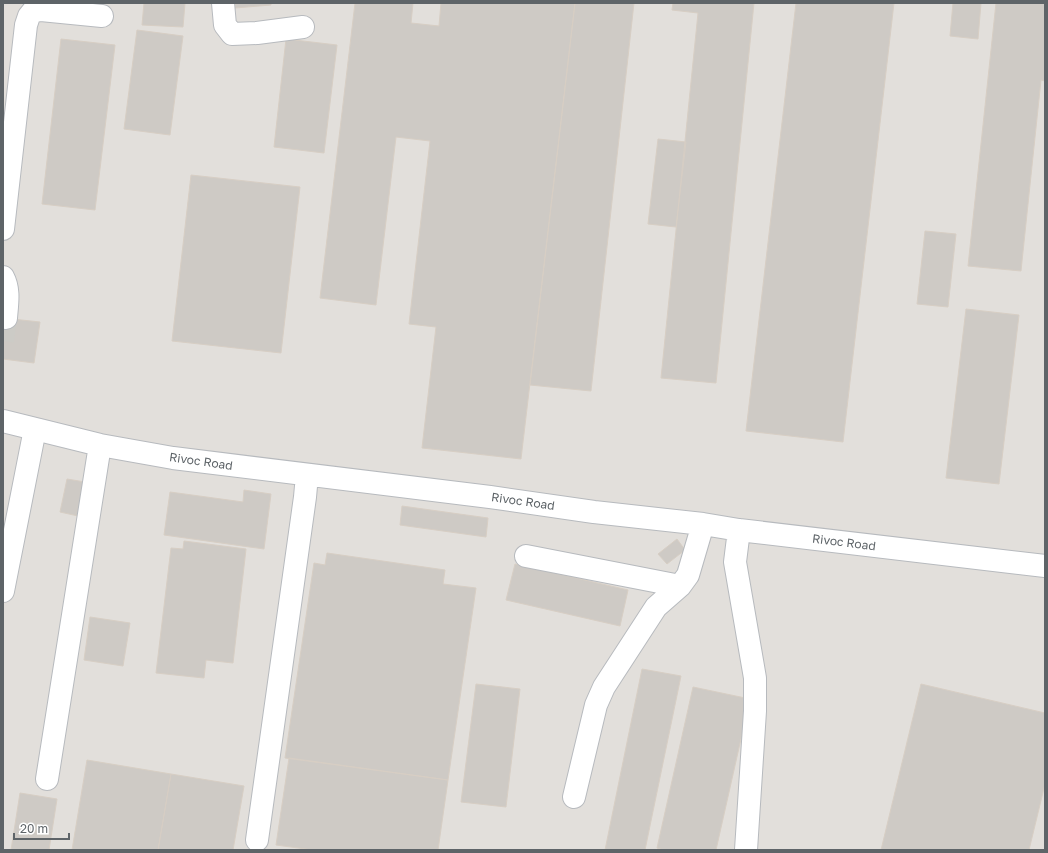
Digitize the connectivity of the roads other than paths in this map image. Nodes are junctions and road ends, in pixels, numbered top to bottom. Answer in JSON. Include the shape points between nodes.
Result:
{"nodes":[{"id":1,"x":223,"y":3,"type":"edge"},
{"id":2,"x":102,"y":16,"type":"dead end"},
{"id":3,"x":302,"y":27,"type":"dead end"},
{"id":4,"x":3,"y":229,"type":"edge"},
{"id":5,"x":3,"y":277,"type":"edge"},
{"id":6,"x":6,"y":318,"type":"dead end"},
{"id":7,"x":3,"y":421,"type":"edge"},
{"id":8,"x":35,"y":429,"type":"junction"},
{"id":9,"x":100,"y":445,"type":"junction"},
{"id":10,"x":307,"y":475,"type":"junction"},
{"id":11,"x":703,"y":524,"type":"junction"},
{"id":12,"x":739,"y":530,"type":"junction"},
{"id":13,"x":526,"y":556,"type":"dead end"},
{"id":14,"x":1045,"y":566,"type":"edge"},
{"id":15,"x":680,"y":586,"type":"junction"},
{"id":16,"x":3,"y":591,"type":"edge"},
{"id":17,"x":47,"y":779,"type":"dead end"},
{"id":18,"x":574,"y":797,"type":"dead end"},
{"id":19,"x":257,"y":840,"type":"dead end"},
{"id":20,"x":746,"y":850,"type":"edge"}],
"edges":[{"from":1,"to":3,"type":"street","via":[[225,25],[232,34]]},
{"from":2,"to":4,"type":"street","via":[[41,10],[33,11],[29,16]]},
{"from":5,"to":6,"type":"street","via":[[7,284],[8,296]]},
{"from":7,"to":8,"type":"street","name":"Rivoc Road"},
{"from":8,"to":9,"type":"street","name":"Rivoc Road"},
{"from":8,"to":16,"type":"street"},
{"from":9,"to":10,"type":"street","name":"Rivoc Road","via":[[173,458]]},
{"from":9,"to":17,"type":"street"},
{"from":10,"to":11,"type":"street","name":"Rivoc Road"},
{"from":10,"to":19,"type":"street"},
{"from":11,"to":12,"type":"street","name":"Rivoc Road"},
{"from":11,"to":15,"type":"street","via":[[688,575]]},
{"from":12,"to":14,"type":"street","name":"Rivoc Road"},
{"from":12,"to":20,"type":"street","via":[[735,562],[755,678]]},
{"from":13,"to":15,"type":"street"},
{"from":15,"to":18,"type":"street","via":[[656,607],[604,687],[596,705]]}]}
